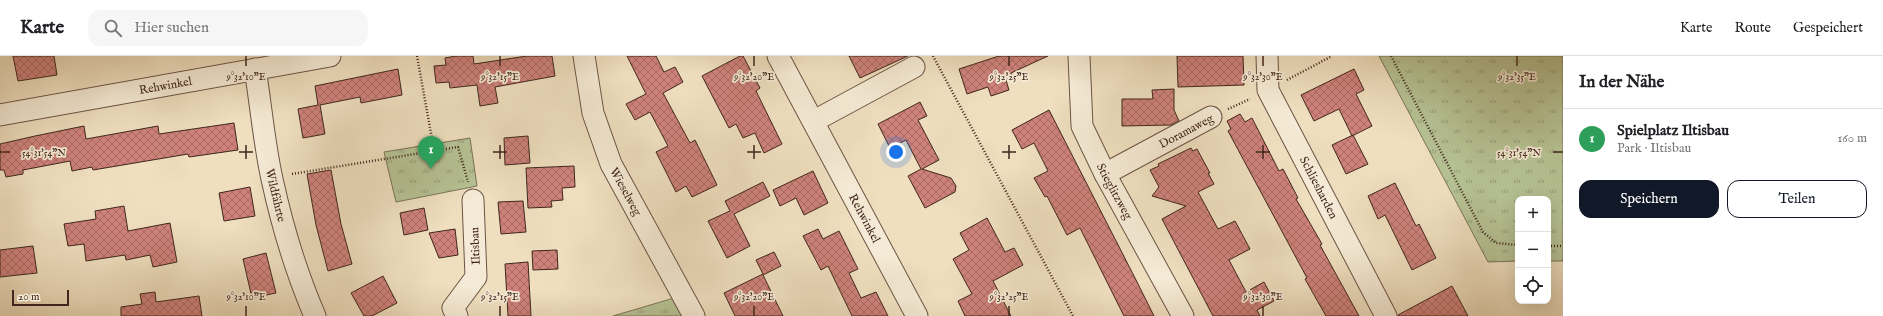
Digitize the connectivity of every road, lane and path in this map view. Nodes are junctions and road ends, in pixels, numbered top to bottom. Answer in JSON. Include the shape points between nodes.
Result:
{"nodes":[{"id":1,"x":330,"y":56,"type":"edge"},
{"id":2,"x":417,"y":56,"type":"edge"},
{"id":3,"x":584,"y":56,"type":"edge"},
{"id":4,"x":778,"y":56,"type":"edge"},
{"id":5,"x":935,"y":56,"type":"edge"},
{"id":6,"x":1079,"y":56,"type":"edge"},
{"id":7,"x":1267,"y":56,"type":"edge"},
{"id":8,"x":1332,"y":56,"type":"edge"},
{"id":9,"x":1391,"y":56,"type":"edge"},
{"id":10,"x":914,"y":67,"type":"dead end"},
{"id":11,"x":256,"y":69,"type":"junction"},
{"id":12,"x":1268,"y":90,"type":"junction"},
{"id":13,"x":0,"y":115,"type":"edge"},
{"id":14,"x":1211,"y":117,"type":"joint"},
{"id":15,"x":814,"y":121,"type":"junction"},
{"id":16,"x":434,"y":150,"type":"junction"},
{"id":17,"x":1105,"y":174,"type":"junction"},
{"id":18,"x":271,"y":177,"type":"junction"},
{"id":19,"x":473,"y":200,"type":"joint"},
{"id":20,"x":1515,"y":245,"type":"edge"},
{"id":21,"x":1551,"y":246,"type":"edge"},
{"id":22,"x":1563,"y":246,"type":"edge"},
{"id":23,"x":449,"y":313,"type":"edge"},
{"id":24,"x":315,"y":316,"type":"edge"},
{"id":25,"x":694,"y":316,"type":"edge"},
{"id":26,"x":917,"y":316,"type":"edge"},
{"id":27,"x":1073,"y":316,"type":"edge"},
{"id":28,"x":1183,"y":316,"type":"edge"},
{"id":29,"x":1386,"y":316,"type":"edge"}],
"edges":[{"from":1,"to":11,"type":"street","name":"Rehwinkel"},
{"from":2,"to":16,"type":"path"},
{"from":3,"to":25,"type":"street","name":"Wieselweg","via":[[594,113],[611,164]]},
{"from":4,"to":15,"type":"street","name":"Rehwinkel"},
{"from":5,"to":27,"type":"path"},
{"from":6,"to":17,"type":"street","name":"Stieglitzweg","via":[[1082,126]]},
{"from":7,"to":12,"type":"street","name":"Schliesharden"},
{"from":8,"to":12,"type":"path","name":"Doramaweg"},
{"from":9,"to":20,"type":"path","via":[[1483,232],[1496,243]]},
{"from":10,"to":15,"type":"street"},
{"from":11,"to":13,"type":"street","name":"Rehwinkel"},
{"from":11,"to":18,"type":"street","name":"Wildfährte"},
{"from":12,"to":14,"type":"path","name":"Doramaweg"},
{"from":12,"to":29,"type":"street","name":"Schliesharden"},
{"from":14,"to":17,"type":"street","name":"Doramaweg"},
{"from":15,"to":26,"type":"street","name":"Rehwinkel"},
{"from":16,"to":18,"type":"path"},
{"from":16,"to":19,"type":"path","via":[[458,147]]},
{"from":17,"to":28,"type":"street","name":"Stieglitzweg"},
{"from":18,"to":24,"type":"street","name":"Wildfährte","via":[[286,232]]},
{"from":19,"to":23,"type":"street","name":"Iltisbau","via":[[476,277]]},
{"from":21,"to":22,"type":"path"}]}
